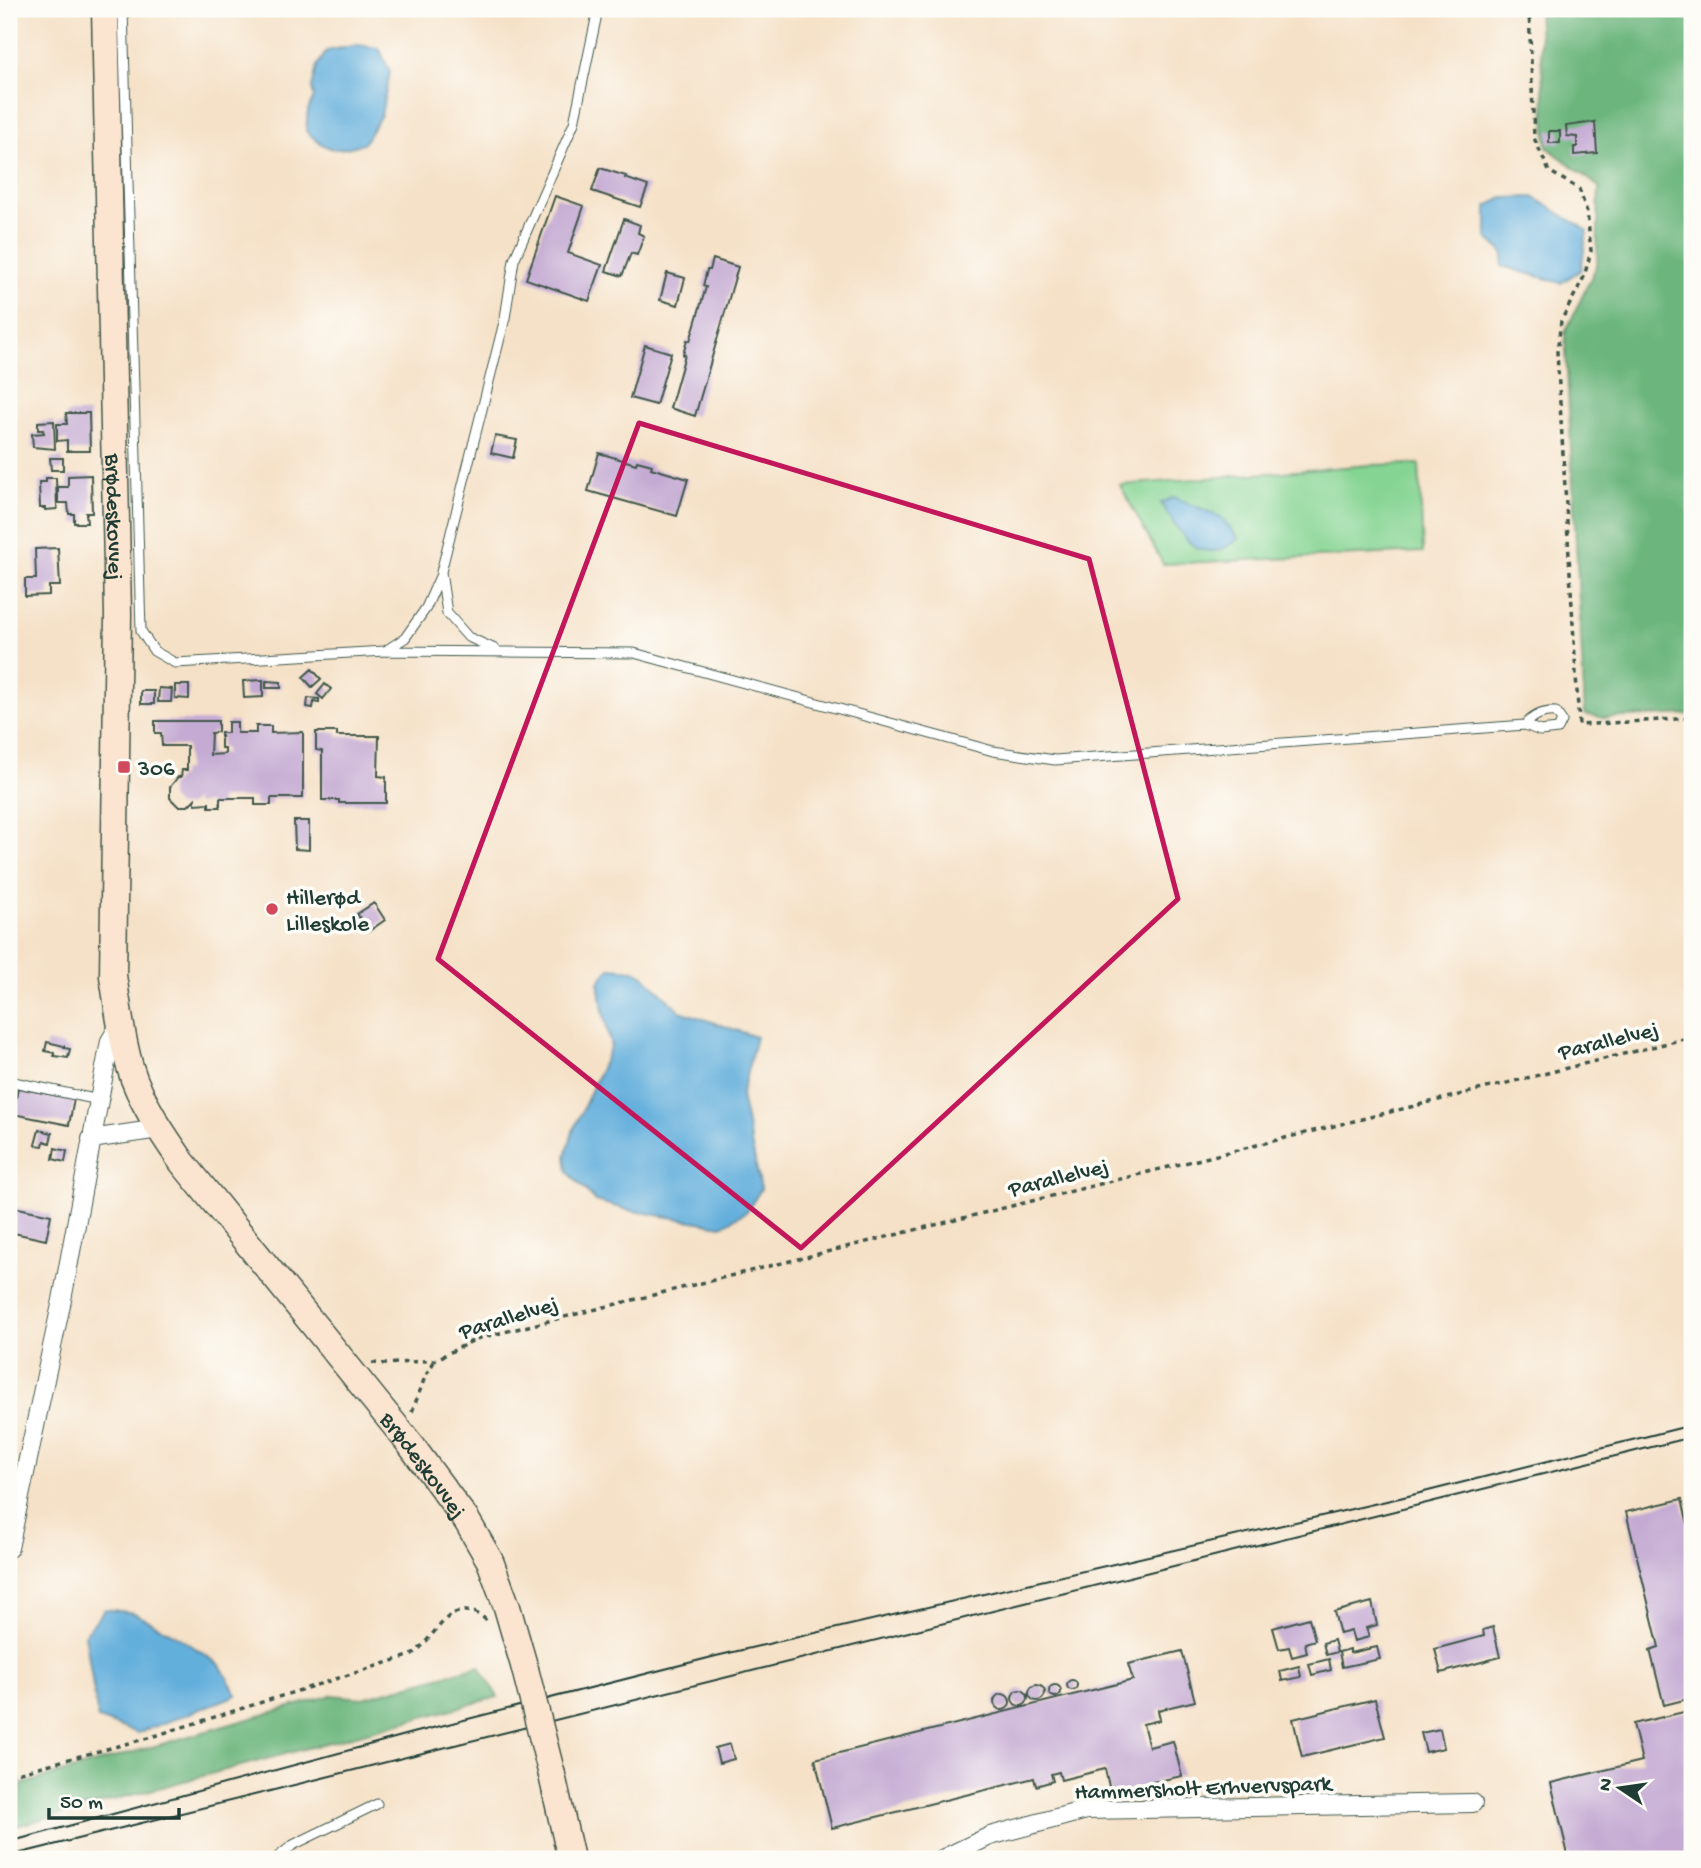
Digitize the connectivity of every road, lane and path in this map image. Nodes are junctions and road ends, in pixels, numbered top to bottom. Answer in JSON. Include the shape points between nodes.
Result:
{"nodes":[{"id":1,"x":105,"y":9,"type":"edge"},
{"id":2,"x":123,"y":9,"type":"edge"},
{"id":3,"x":595,"y":9,"type":"edge"},
{"id":4,"x":1529,"y":9,"type":"edge"},
{"id":5,"x":441,"y":572,"type":"junction"},
{"id":6,"x":385,"y":651,"type":"junction"},
{"id":7,"x":500,"y":651,"type":"junction"},
{"id":8,"x":1692,"y":718,"type":"edge"},
{"id":9,"x":1525,"y":725,"type":"dead end"},
{"id":10,"x":120,"y":1024,"type":"junction"},
{"id":11,"x":1692,"y":1037,"type":"edge"},
{"id":12,"x":9,"y":1081,"type":"edge"},
{"id":13,"x":99,"y":1100,"type":"junction"},
{"id":14,"x":159,"y":1129,"type":"junction"},
{"id":15,"x":91,"y":1139,"type":"junction"},
{"id":16,"x":435,"y":1360,"type":"junction"},
{"id":17,"x":343,"y":1362,"type":"junction"},
{"id":18,"x":410,"y":1444,"type":"junction"},
{"id":19,"x":9,"y":1548,"type":"edge"},
{"id":20,"x":485,"y":1618,"type":"dead end"},
{"id":21,"x":9,"y":1775,"type":"edge"},
{"id":22,"x":1473,"y":1803,"type":"dead end"},
{"id":23,"x":377,"y":1804,"type":"dead end"},
{"id":24,"x":275,"y":1859,"type":"edge"},
{"id":25,"x":571,"y":1859,"type":"edge"},
{"id":26,"x":942,"y":1859,"type":"edge"}],
"edges":[{"from":1,"to":10,"type":"street","name":"Brødeskovvej","via":[[118,614],[113,976]]},
{"from":2,"to":6,"type":"lane","via":[[141,631],[154,651],[175,663]]},
{"from":3,"to":5,"type":"lane","via":[[574,123],[514,260],[505,318]]},
{"from":4,"to":8,"type":"path","via":[[1534,138],[1549,171],[1579,189],[1591,251],[1584,277],[1561,321],[1558,352],[1580,725]]},
{"from":5,"to":6,"type":"lane","via":[[426,608],[405,638]]},
{"from":5,"to":7,"type":"lane","via":[[447,613],[468,637]]},
{"from":6,"to":7,"type":"lane"},
{"from":7,"to":9,"type":"lane","via":[[634,653],[993,751],[1055,760]]},
{"from":10,"to":13,"type":"street","via":[[110,1041]]},
{"from":10,"to":14,"type":"street","name":"Brødeskovvej","via":[[138,1089]]},
{"from":11,"to":16,"type":"path","name":"Parallelvej","via":[[475,1339]]},
{"from":12,"to":13,"type":"lane"},
{"from":13,"to":15,"type":"street"},
{"from":14,"to":15,"type":"street"},
{"from":14,"to":17,"type":"street","name":"Brødeskovvej"},
{"from":15,"to":19,"type":"street"},
{"from":16,"to":17,"type":"path","name":"Parallelvej"},
{"from":16,"to":18,"type":"path","name":"Parallelvej","via":[[415,1400]]},
{"from":17,"to":18,"type":"street","name":"Brødeskovvej"},
{"from":18,"to":25,"type":"street","name":"Brødeskovvej","bridge":true,"via":[[467,1521],[490,1561],[525,1670]]},
{"from":20,"to":21,"type":"path","via":[[468,1611],[455,1613],[412,1655],[148,1738]]},
{"from":22,"to":26,"type":"street","name":"Hammersholt Erhvervspark","via":[[1086,1810],[990,1836]]},
{"from":23,"to":24,"type":"lane","via":[[293,1845]]}]}
